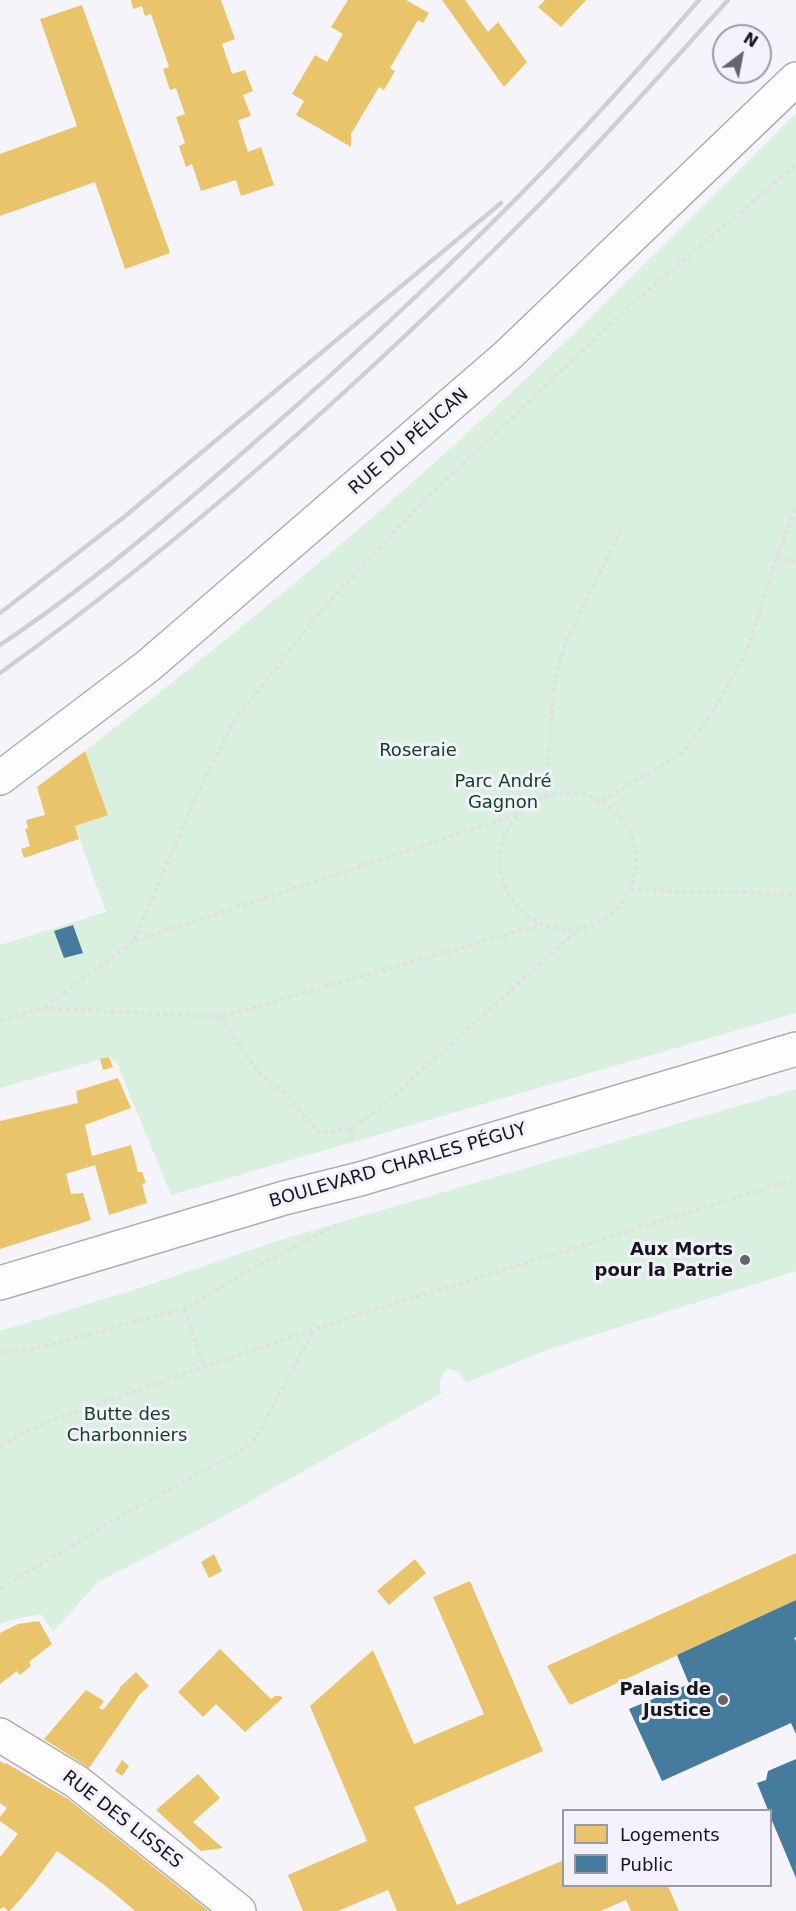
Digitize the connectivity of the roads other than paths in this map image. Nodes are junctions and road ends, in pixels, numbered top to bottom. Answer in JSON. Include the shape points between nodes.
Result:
{"nodes":[{"id":1,"x":796,"y":80,"type":"edge"},
{"id":2,"x":0,"y":778,"type":"edge"},
{"id":3,"x":796,"y":1049,"type":"edge"},
{"id":4,"x":0,"y":1283,"type":"edge"},
{"id":5,"x":0,"y":1735,"type":"edge"},
{"id":6,"x":239,"y":1911,"type":"edge"}],
"edges":[{"from":1,"to":2,"type":"street","name":"RUE DU PÉLICAN","via":[[508,355],[148,666]]},
{"from":3,"to":4,"type":"street","name":"BOULEVARD CHARLES PÉGUY"},
{"from":5,"to":6,"type":"street","name":"RUE DES LISSES","via":[[76,1782]]}]}
